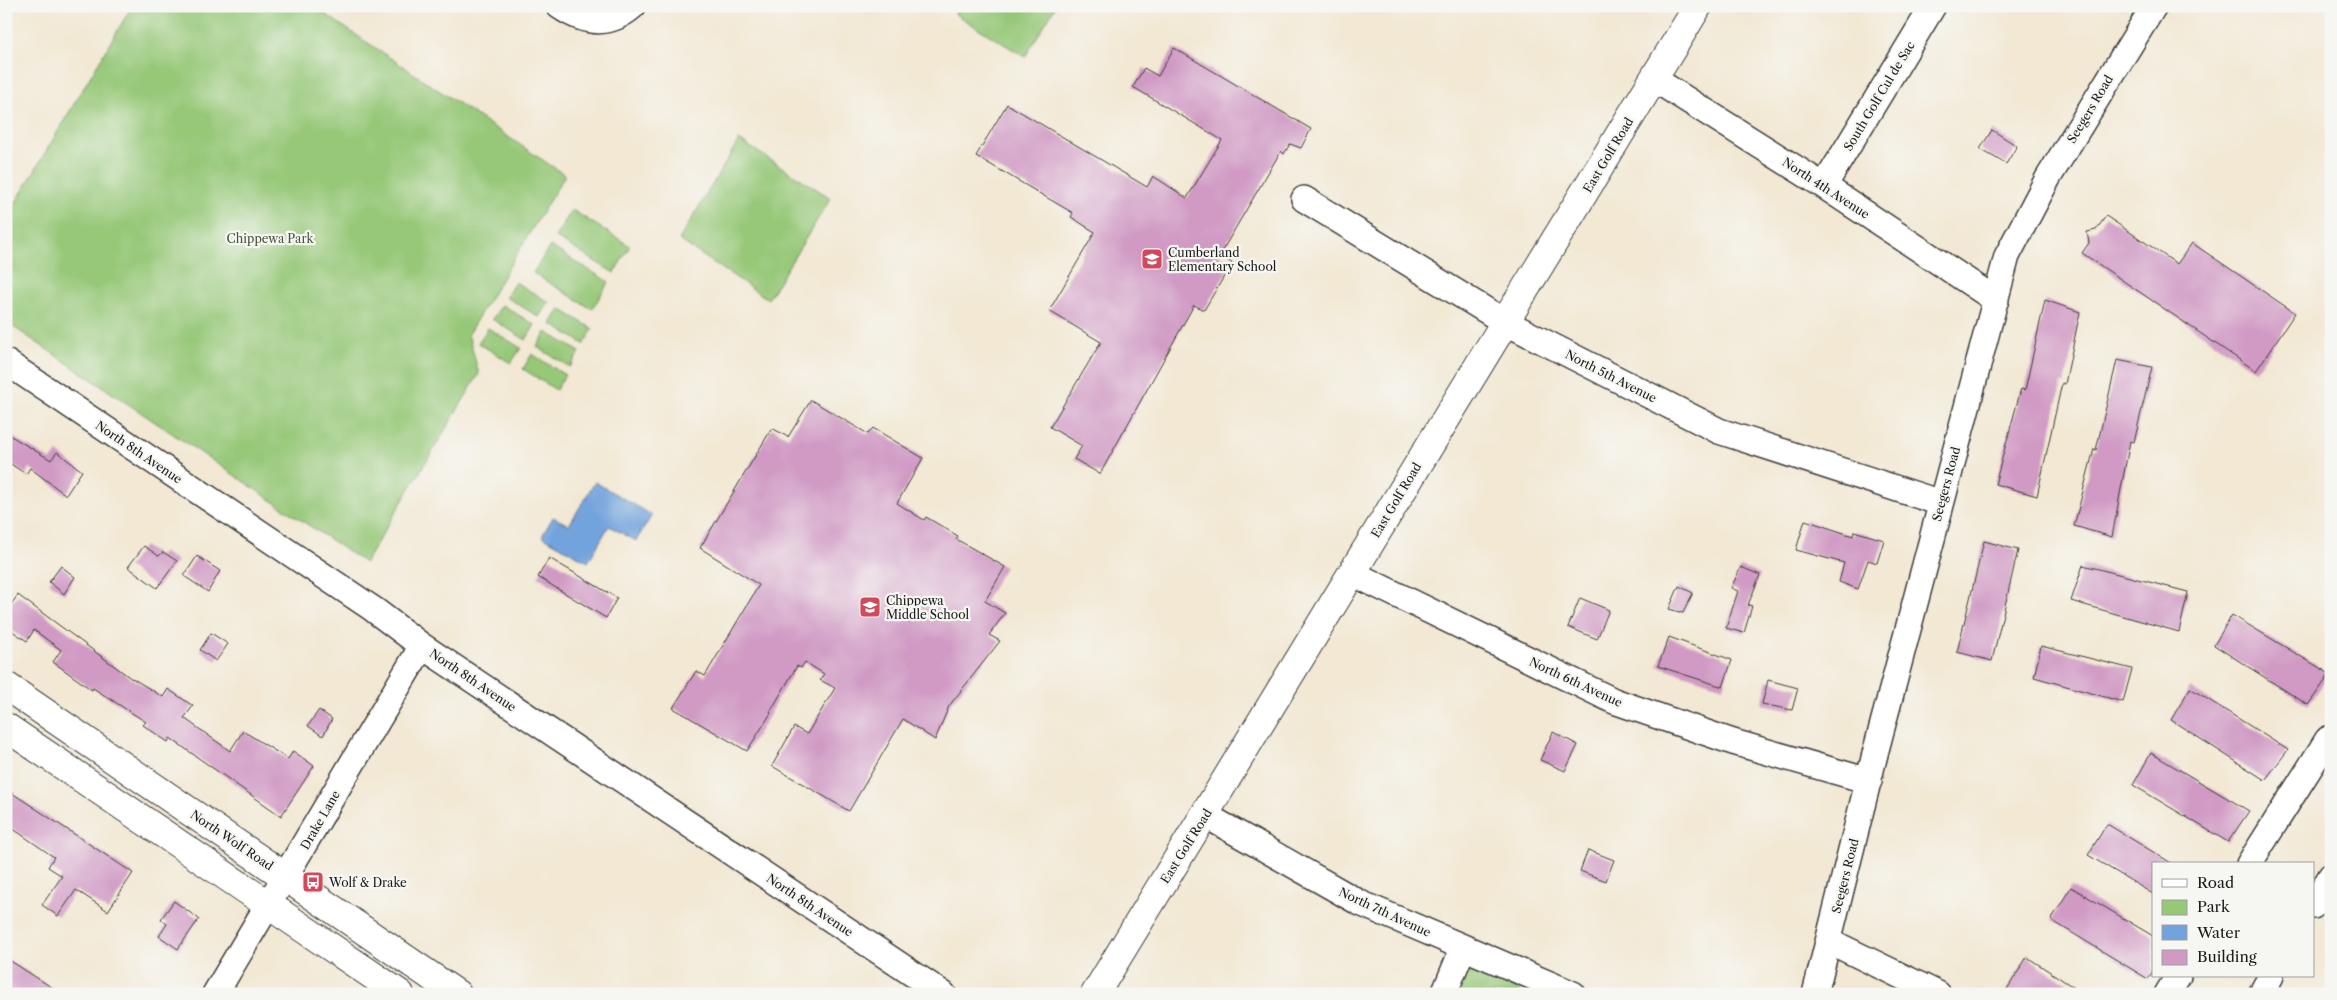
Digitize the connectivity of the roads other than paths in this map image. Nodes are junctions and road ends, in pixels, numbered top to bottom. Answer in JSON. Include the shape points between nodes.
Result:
{"nodes":[{"id":1,"x":559,"y":6,"type":"edge"},
{"id":2,"x":633,"y":6,"type":"edge"},
{"id":3,"x":1698,"y":6,"type":"edge"},
{"id":4,"x":1933,"y":6,"type":"edge"},
{"id":5,"x":2154,"y":6,"type":"edge"},
{"id":6,"x":1654,"y":79,"type":"junction"},
{"id":7,"x":1824,"y":186,"type":"junction"},
{"id":8,"x":1304,"y":198,"type":"dead end"},
{"id":9,"x":1996,"y":300,"type":"junction"},
{"id":10,"x":1505,"y":322,"type":"junction"},
{"id":11,"x":6,"y":362,"type":"edge"},
{"id":12,"x":1941,"y":503,"type":"junction"},
{"id":13,"x":1352,"y":573,"type":"junction"},
{"id":14,"x":422,"y":646,"type":"junction"},
{"id":15,"x":6,"y":686,"type":"edge"},
{"id":16,"x":6,"y":726,"type":"edge"},
{"id":17,"x":2331,"y":738,"type":"edge"},
{"id":18,"x":1868,"y":781,"type":"junction"},
{"id":19,"x":1205,"y":815,"type":"junction"},
{"id":20,"x":2250,"y":862,"type":"edge"},
{"id":21,"x":2331,"y":876,"type":"edge"},
{"id":22,"x":286,"y":877,"type":"junction"},
{"id":23,"x":270,"y":904,"type":"junction"},
{"id":24,"x":2314,"y":904,"type":"edge"},
{"id":25,"x":1829,"y":941,"type":"junction"},
{"id":26,"x":1463,"y":948,"type":"junction"},
{"id":27,"x":2177,"y":978,"type":"edge"},
{"id":28,"x":2270,"y":978,"type":"edge"},
{"id":29,"x":1535,"y":987,"type":"edge"},
{"id":30,"x":216,"y":994,"type":"edge"},
{"id":31,"x":400,"y":994,"type":"edge"},
{"id":32,"x":457,"y":994,"type":"edge"},
{"id":33,"x":943,"y":994,"type":"edge"},
{"id":34,"x":1095,"y":994,"type":"edge"},
{"id":35,"x":1444,"y":994,"type":"edge"},
{"id":36,"x":1574,"y":994,"type":"edge"},
{"id":37,"x":1815,"y":994,"type":"edge"},
{"id":38,"x":1938,"y":994,"type":"edge"},
{"id":39,"x":2167,"y":994,"type":"edge"},
{"id":40,"x":2261,"y":994,"type":"edge"}],
"edges":[{"from":1,"to":2,"type":"street","via":[[586,20],[606,22]]},
{"from":3,"to":6,"type":"main road","name":"East Golf Road"},
{"from":4,"to":7,"type":"street","name":"South Golf Cul de Sac"},
{"from":5,"to":9,"type":"street","name":"Seegers Road","via":[[2016,236]]},
{"from":6,"to":7,"type":"street","name":"North 4th Avenue"},
{"from":6,"to":10,"type":"main road","name":"East Golf Road"},
{"from":7,"to":9,"type":"street","name":"North 4th Avenue"},
{"from":8,"to":10,"type":"street","name":"North 5th Avenue"},
{"from":9,"to":12,"type":"street","name":"Seegers Road"},
{"from":10,"to":12,"type":"street","name":"North 5th Avenue","via":[[1719,431]]},
{"from":10,"to":13,"type":"main road","name":"East Golf Road"},
{"from":11,"to":14,"type":"street","name":"North 8th Avenue","via":[[373,609]]},
{"from":12,"to":18,"type":"street","name":"Seegers Road"},
{"from":13,"to":18,"type":"street","name":"North 6th Avenue","via":[[1614,701],[1733,742]]},
{"from":13,"to":19,"type":"main road","name":"East Golf Road"},
{"from":14,"to":22,"type":"street","name":"Drake Lane"},
{"from":14,"to":33,"type":"street","name":"North 8th Avenue"},
{"from":15,"to":22,"type":"main road","name":"North Wolf Road"},
{"from":16,"to":23,"type":"main road"},
{"from":17,"to":20,"type":"street"},
{"from":18,"to":25,"type":"street","name":"Seegers Road"},
{"from":19,"to":26,"type":"street","name":"North 7th Avenue","via":[[1360,903]]},
{"from":19,"to":34,"type":"main road","name":"East Golf Road"},
{"from":21,"to":24,"type":"street"},
{"from":22,"to":23,"type":"street","name":"Drake Lane"},
{"from":22,"to":32,"type":"main road","name":"North Wolf Road"},
{"from":23,"to":30,"type":"street","name":"Drake Lane"},
{"from":23,"to":31,"type":"main road"},
{"from":25,"to":37,"type":"street","name":"Seegers Road"},
{"from":25,"to":38,"type":"street"},
{"from":26,"to":29,"type":"street","name":"North 7th Avenue"},
{"from":26,"to":35,"type":"street"},
{"from":27,"to":39,"type":"street"},
{"from":28,"to":40,"type":"street"},
{"from":29,"to":36,"type":"street","name":"North 7th Avenue"}]}
